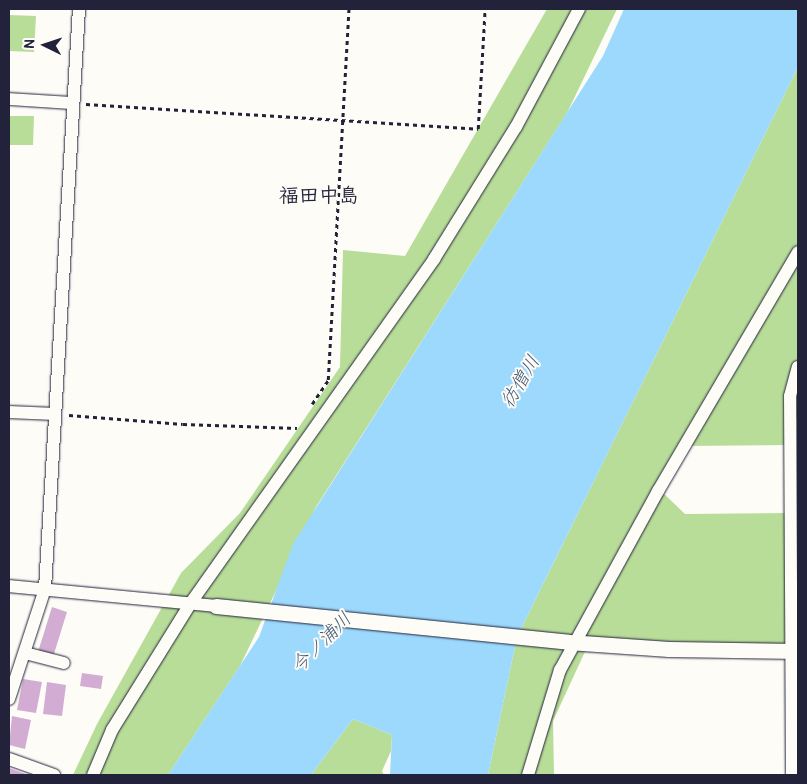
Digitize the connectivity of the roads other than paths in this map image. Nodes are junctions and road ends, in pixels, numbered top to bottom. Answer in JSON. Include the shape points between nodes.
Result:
{"nodes":[{"id":1,"x":79,"y":9,"type":"edge"},
{"id":2,"x":579,"y":9,"type":"edge"},
{"id":3,"x":9,"y":100,"type":"edge"},
{"id":4,"x":74,"y":103,"type":"junction"},
{"id":5,"x":798,"y":252,"type":"edge"},
{"id":6,"x":798,"y":367,"type":"edge"},
{"id":7,"x":9,"y":412,"type":"edge"},
{"id":8,"x":55,"y":414,"type":"junction"},
{"id":9,"x":9,"y":586,"type":"edge"},
{"id":10,"x":45,"y":589,"type":"junction"},
{"id":11,"x":190,"y":604,"type":"junction"},
{"id":12,"x":216,"y":606,"type":"joint"},
{"id":13,"x":573,"y":642,"type":"junction"},
{"id":14,"x":795,"y":652,"type":"edge"},
{"id":15,"x":25,"y":653,"type":"junction"},
{"id":16,"x":64,"y":663,"type":"dead end"},
{"id":17,"x":9,"y":699,"type":"edge"},
{"id":18,"x":9,"y":759,"type":"edge"},
{"id":19,"x":54,"y":775,"type":"edge"},
{"id":20,"x":92,"y":775,"type":"edge"},
{"id":21,"x":528,"y":775,"type":"edge"},
{"id":22,"x":792,"y":775,"type":"edge"}],
"edges":[{"from":1,"to":4,"type":"street"},
{"from":2,"to":11,"type":"street","via":[[516,127],[434,259]]},
{"from":3,"to":4,"type":"street"},
{"from":4,"to":8,"type":"street"},
{"from":5,"to":13,"type":"street"},
{"from":6,"to":14,"type":"street","via":[[790,396]]},
{"from":7,"to":8,"type":"street"},
{"from":8,"to":10,"type":"street"},
{"from":9,"to":10,"type":"street"},
{"from":10,"to":11,"type":"street"},
{"from":10,"to":15,"type":"street"},
{"from":11,"to":12,"type":"street"},
{"from":11,"to":20,"type":"street","via":[[101,752]]},
{"from":12,"to":13,"type":"street"},
{"from":13,"to":14,"type":"street","via":[[669,650]]},
{"from":13,"to":21,"type":"street","via":[[560,670]]},
{"from":14,"to":22,"type":"street"},
{"from":15,"to":16,"type":"street"},
{"from":15,"to":17,"type":"street"},
{"from":18,"to":19,"type":"street"}]}
